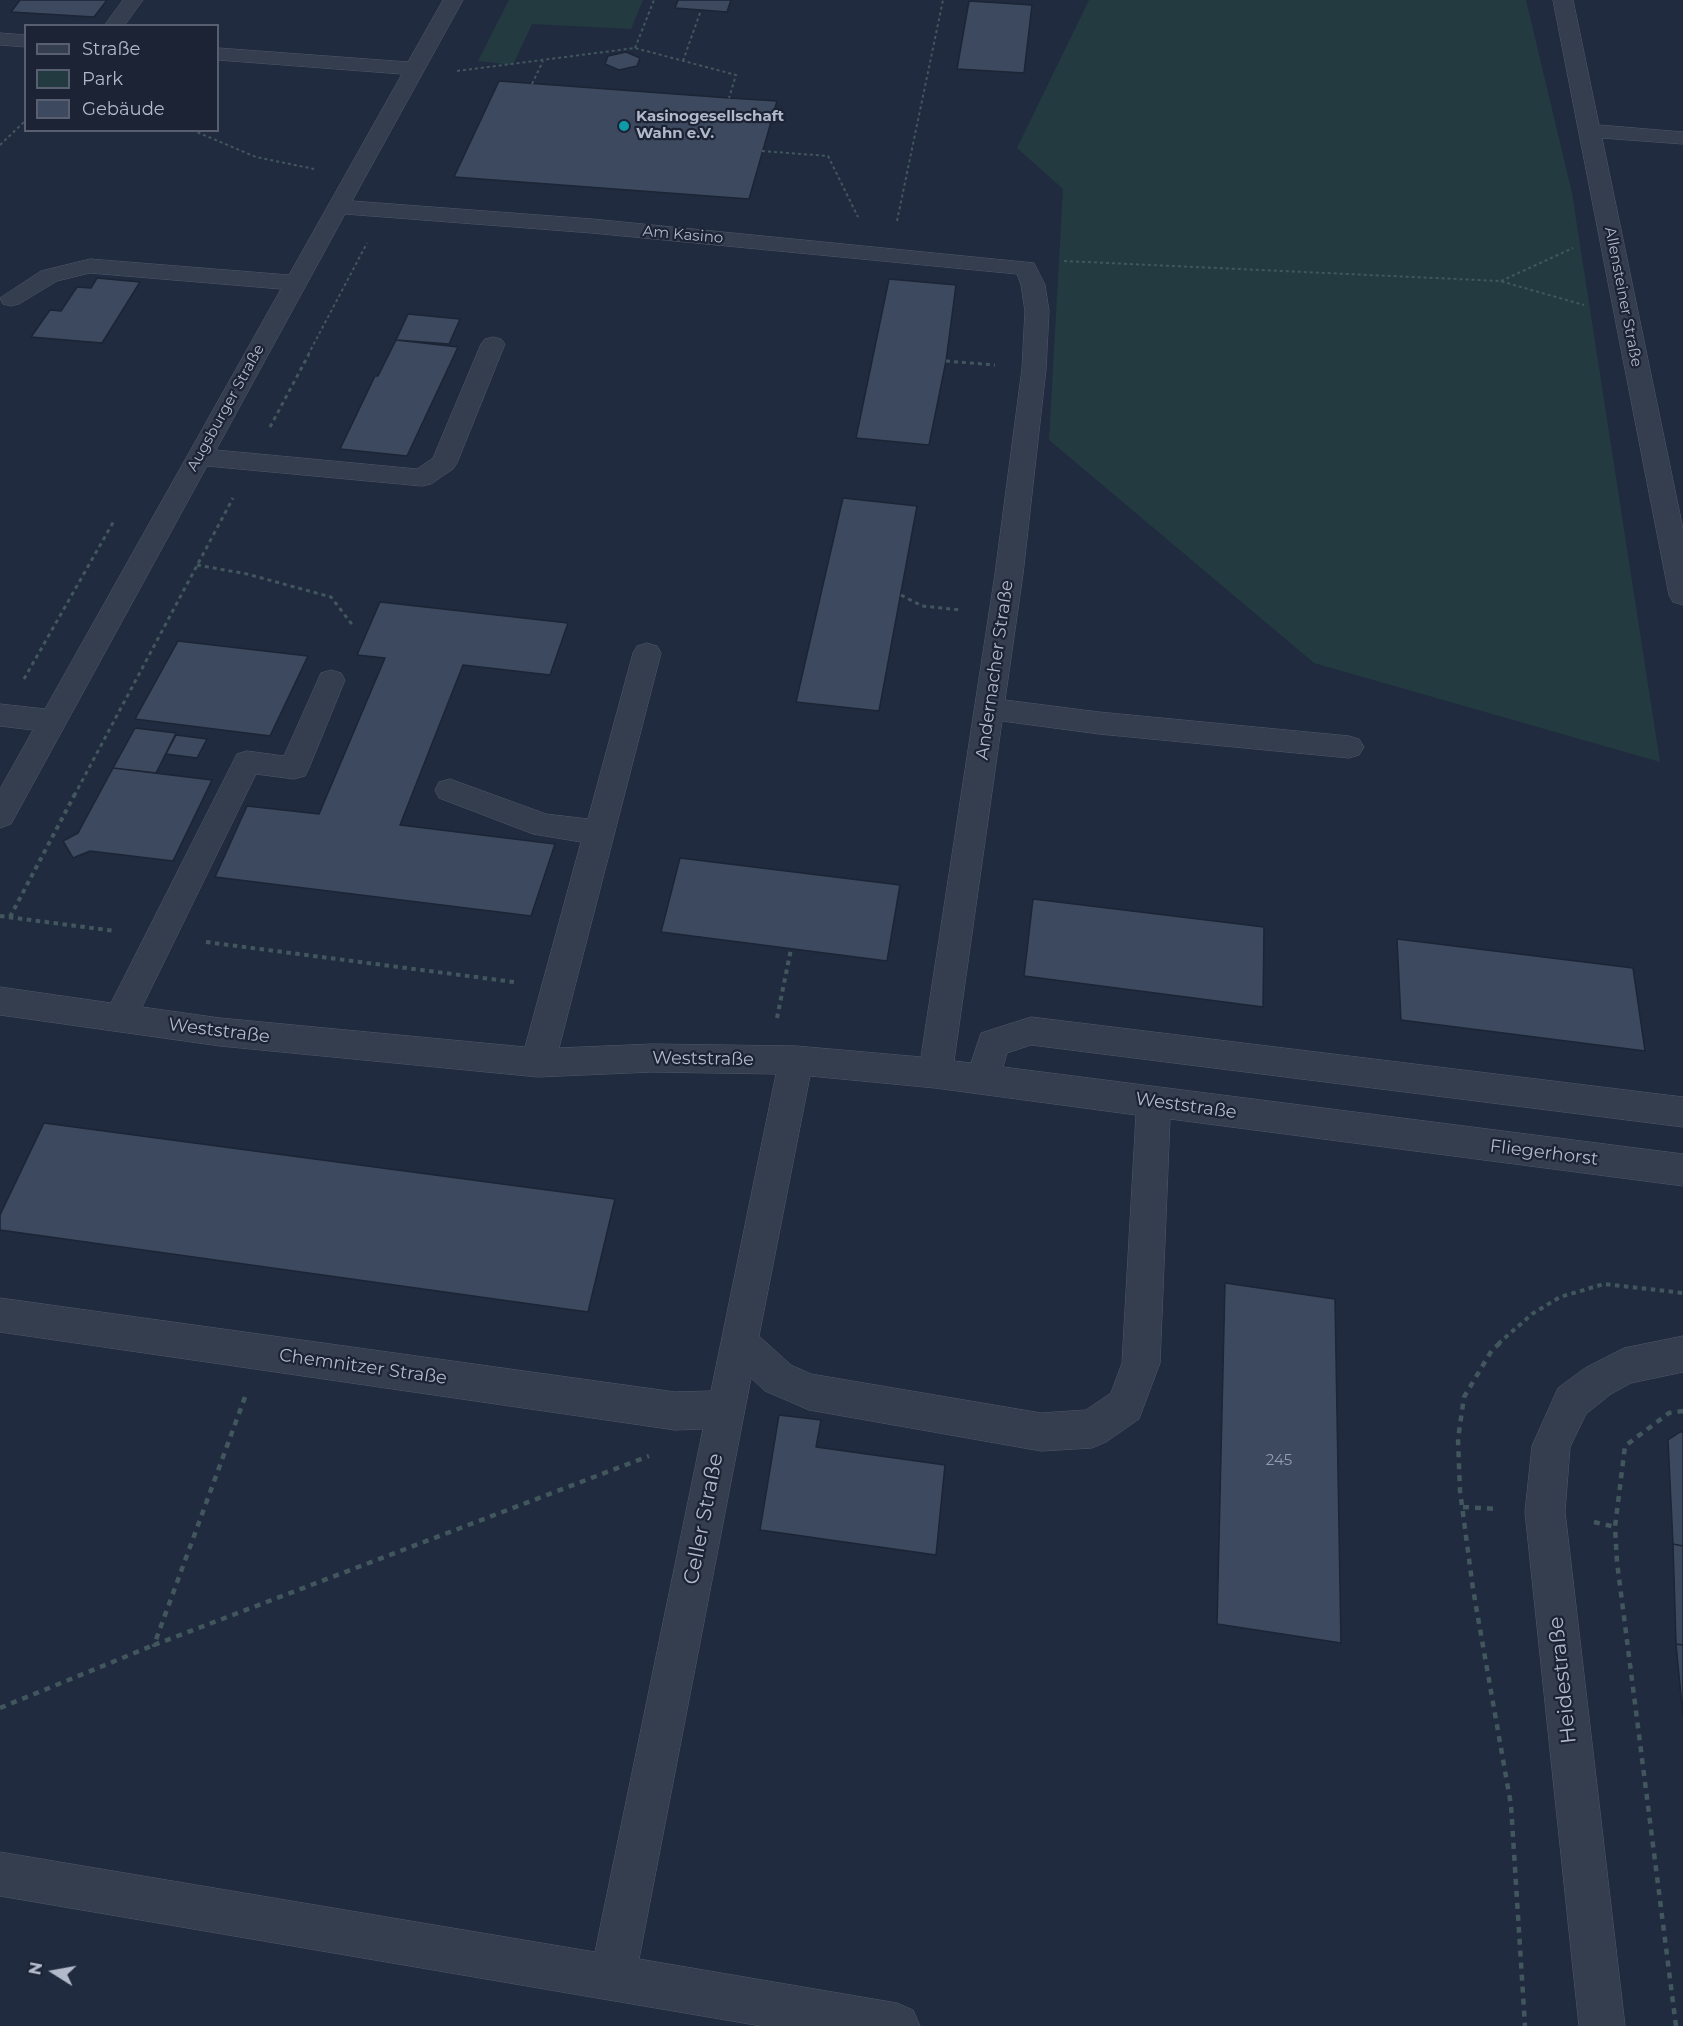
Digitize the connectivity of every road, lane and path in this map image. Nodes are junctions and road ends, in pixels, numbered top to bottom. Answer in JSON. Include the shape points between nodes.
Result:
{"nodes":[{"id":1,"x":133,"y":0,"type":"edge"},
{"id":2,"x":453,"y":0,"type":"edge"},
{"id":3,"x":654,"y":0,"type":"edge"},
{"id":4,"x":943,"y":0,"type":"edge"},
{"id":5,"x":1563,"y":0,"type":"edge"},
{"id":6,"x":701,"y":10,"type":"dead end"},
{"id":7,"x":115,"y":24,"type":"edge"},
{"id":8,"x":0,"y":39,"type":"edge"},
{"id":9,"x":24,"y":41,"type":"edge"},
{"id":10,"x":634,"y":48,"type":"junction"},
{"id":11,"x":219,"y":54,"type":"edge"},
{"id":12,"x":543,"y":60,"type":"junction"},
{"id":13,"x":682,"y":61,"type":"junction"},
{"id":14,"x":415,"y":69,"type":"junction"},
{"id":15,"x":456,"y":71,"type":"dead end"},
{"id":16,"x":532,"y":84,"type":"dead end"},
{"id":17,"x":729,"y":98,"type":"dead end"},
{"id":18,"x":24,"y":122,"type":"edge"},
{"id":19,"x":1589,"y":131,"type":"junction"},
{"id":20,"x":197,"y":132,"type":"edge"},
{"id":21,"x":1683,"y":138,"type":"edge"},
{"id":22,"x":0,"y":145,"type":"edge"},
{"id":23,"x":762,"y":151,"type":"dead end"},
{"id":24,"x":314,"y":169,"type":"dead end"},
{"id":25,"x":340,"y":207,"type":"junction"},
{"id":26,"x":1610,"y":231,"type":"junction"},
{"id":27,"x":883,"y":254,"type":"junction"},
{"id":28,"x":1026,"y":268,"type":"junction"},
{"id":29,"x":1500,"y":281,"type":"junction"},
{"id":30,"x":297,"y":283,"type":"junction"},
{"id":31,"x":11,"y":299,"type":"dead end"},
{"id":32,"x":1627,"y":317,"type":"junction"},
{"id":33,"x":493,"y":344,"type":"dead end"},
{"id":34,"x":946,"y":361,"type":"dead end"},
{"id":35,"x":1034,"y":369,"type":"junction"},
{"id":36,"x":199,"y":457,"type":"junction"},
{"id":37,"x":197,"y":565,"type":"dead end"},
{"id":38,"x":901,"y":595,"type":"dead end"},
{"id":39,"x":1683,"y":595,"type":"edge"},
{"id":40,"x":1004,"y":615,"type":"junction"},
{"id":41,"x":354,"y":627,"type":"dead end"},
{"id":42,"x":647,"y":653,"type":"dead end"},
{"id":43,"x":332,"y":680,"type":"dead end"},
{"id":44,"x":990,"y":709,"type":"junction"},
{"id":45,"x":0,"y":716,"type":"edge"},
{"id":46,"x":52,"y":721,"type":"junction"},
{"id":47,"x":1349,"y":747,"type":"dead end"},
{"id":48,"x":450,"y":790,"type":"dead end"},
{"id":49,"x":0,"y":816,"type":"edge"},
{"id":50,"x":601,"y":833,"type":"junction"},
{"id":51,"x":0,"y":916,"type":"edge"},
{"id":52,"x":160,"y":937,"type":"junction"},
{"id":53,"x":791,"y":949,"type":"dead end"},
{"id":54,"x":560,"y":987,"type":"junction"},
{"id":55,"x":0,"y":1001,"type":"edge"},
{"id":56,"x":120,"y":1018,"type":"junction"},
{"id":57,"x":783,"y":1060,"type":"junction"},
{"id":58,"x":538,"y":1063,"type":"junction"},
{"id":59,"x":935,"y":1073,"type":"junction"},
{"id":60,"x":982,"y":1079,"type":"junction"},
{"id":61,"x":1154,"y":1102,"type":"junction"},
{"id":62,"x":1683,"y":1112,"type":"edge"},
{"id":63,"x":1406,"y":1136,"type":"joint"},
{"id":64,"x":1683,"y":1170,"type":"edge"},
{"id":65,"x":0,"y":1315,"type":"edge"},
{"id":66,"x":740,"y":1343,"type":"junction"},
{"id":67,"x":261,"y":1352,"type":"junction"},
{"id":68,"x":1683,"y":1354,"type":"edge"},
{"id":69,"x":726,"y":1409,"type":"junction"},
{"id":70,"x":675,"y":1411,"type":"junction"},
{"id":71,"x":1683,"y":1411,"type":"edge"},
{"id":72,"x":154,"y":1645,"type":"junction"},
{"id":73,"x":0,"y":1708,"type":"edge"},
{"id":74,"x":0,"y":1874,"type":"edge"},
{"id":75,"x":612,"y":1979,"type":"junction"},
{"id":76,"x":897,"y":2026,"type":"edge"},
{"id":77,"x":1602,"y":2026,"type":"edge"},
{"id":78,"x":1676,"y":2026,"type":"edge"}],
"edges":[{"from":1,"to":7,"type":"street"},
{"from":2,"to":14,"type":"street","name":"Augsburger Straße"},
{"from":3,"to":10,"type":"path"},
{"from":4,"to":27,"type":"path"},
{"from":5,"to":19,"type":"street","name":"Allensteiner Straße"},
{"from":6,"to":13,"type":"path"},
{"from":8,"to":9,"type":"street"},
{"from":10,"to":12,"type":"path"},
{"from":10,"to":13,"type":"path"},
{"from":11,"to":14,"type":"street"},
{"from":12,"to":15,"type":"path"},
{"from":12,"to":16,"type":"path"},
{"from":13,"to":17,"type":"path","via":[[736,75]]},
{"from":14,"to":25,"type":"street","name":"Augsburger Straße"},
{"from":18,"to":22,"type":"path"},
{"from":19,"to":21,"type":"street"},
{"from":19,"to":26,"type":"street","name":"Allensteiner Straße"},
{"from":20,"to":24,"type":"path","via":[[256,157]]},
{"from":23,"to":27,"type":"path","via":[[828,156]]},
{"from":25,"to":27,"type":"street","name":"Am Kasino"},
{"from":25,"to":30,"type":"street","name":"Augsburger Straße"},
{"from":26,"to":29,"type":"path"},
{"from":26,"to":32,"type":"street","name":"Allensteiner Straße"},
{"from":27,"to":28,"type":"street","name":"Am Kasino"},
{"from":28,"to":29,"type":"path","via":[[1048,260]]},
{"from":28,"to":35,"type":"street","name":"Andernacher Straße","via":[[1037,311]]},
{"from":29,"to":32,"type":"path"},
{"from":30,"to":31,"type":"street","via":[[90,266],[49,276]]},
{"from":30,"to":36,"type":"street","name":"Augsburger Straße"},
{"from":32,"to":39,"type":"street","name":"Allensteiner Straße"},
{"from":33,"to":36,"type":"street","via":[[444,464],[422,478]]},
{"from":34,"to":35,"type":"path"},
{"from":35,"to":40,"type":"street","name":"Andernacher Straße"},
{"from":36,"to":46,"type":"street","name":"Augsburger Straße"},
{"from":37,"to":41,"type":"path","via":[[332,597]]},
{"from":38,"to":40,"type":"path","via":[[922,606]]},
{"from":40,"to":44,"type":"street","name":"Andernacher Straße"},
{"from":42,"to":50,"type":"street"},
{"from":43,"to":52,"type":"street","via":[[294,768],[247,762]]},
{"from":44,"to":47,"type":"street"},
{"from":44,"to":59,"type":"street","name":"Andernacher Straße"},
{"from":45,"to":46,"type":"street"},
{"from":46,"to":49,"type":"street","name":"Augsburger Straße"},
{"from":48,"to":50,"type":"street","via":[[544,826]]},
{"from":50,"to":54,"type":"street"},
{"from":51,"to":52,"type":"path"},
{"from":52,"to":54,"type":"path"},
{"from":52,"to":56,"type":"street"},
{"from":53,"to":57,"type":"path"},
{"from":54,"to":58,"type":"street"},
{"from":55,"to":56,"type":"street","name":"Weststraße"},
{"from":56,"to":58,"type":"street","name":"Weststraße","via":[[265,1037]]},
{"from":57,"to":58,"type":"street","name":"Weststraße","via":[[652,1058]]},
{"from":57,"to":59,"type":"street","name":"Weststraße"},
{"from":57,"to":66,"type":"street","name":"Celler Straße"},
{"from":59,"to":60,"type":"street","name":"Weststraße"},
{"from":60,"to":61,"type":"street","name":"Weststraße"},
{"from":60,"to":62,"type":"street","via":[[993,1044],[1030,1031]]},
{"from":61,"to":63,"type":"street","name":"Weststraße"},
{"from":61,"to":66,"type":"street","via":[[1142,1363],[1125,1406],[1092,1429],[1041,1432],[809,1392],[778,1378]]},
{"from":63,"to":64,"type":"street","name":"Fliegerhorst"},
{"from":65,"to":67,"type":"street","name":"Chemnitzer Straße"},
{"from":66,"to":69,"type":"street","name":"Celler Straße"},
{"from":67,"to":70,"type":"street","name":"Chemnitzer Straße"},
{"from":67,"to":72,"type":"path"},
{"from":68,"to":77,"type":"street","name":"Heidestraße","via":[[1624,1366],[1572,1401],[1551,1446],[1545,1512]]},
{"from":69,"to":70,"type":"street","name":"Chemnitzer Straße"},
{"from":69,"to":75,"type":"street","name":"Celler Straße"},
{"from":70,"to":72,"type":"path","via":[[649,1456]]},
{"from":71,"to":78,"type":"path","via":[[1669,1413],[1625,1446],[1615,1527]]},
{"from":72,"to":73,"type":"path"},
{"from":74,"to":75,"type":"street"},
{"from":75,"to":76,"type":"street"}]}
